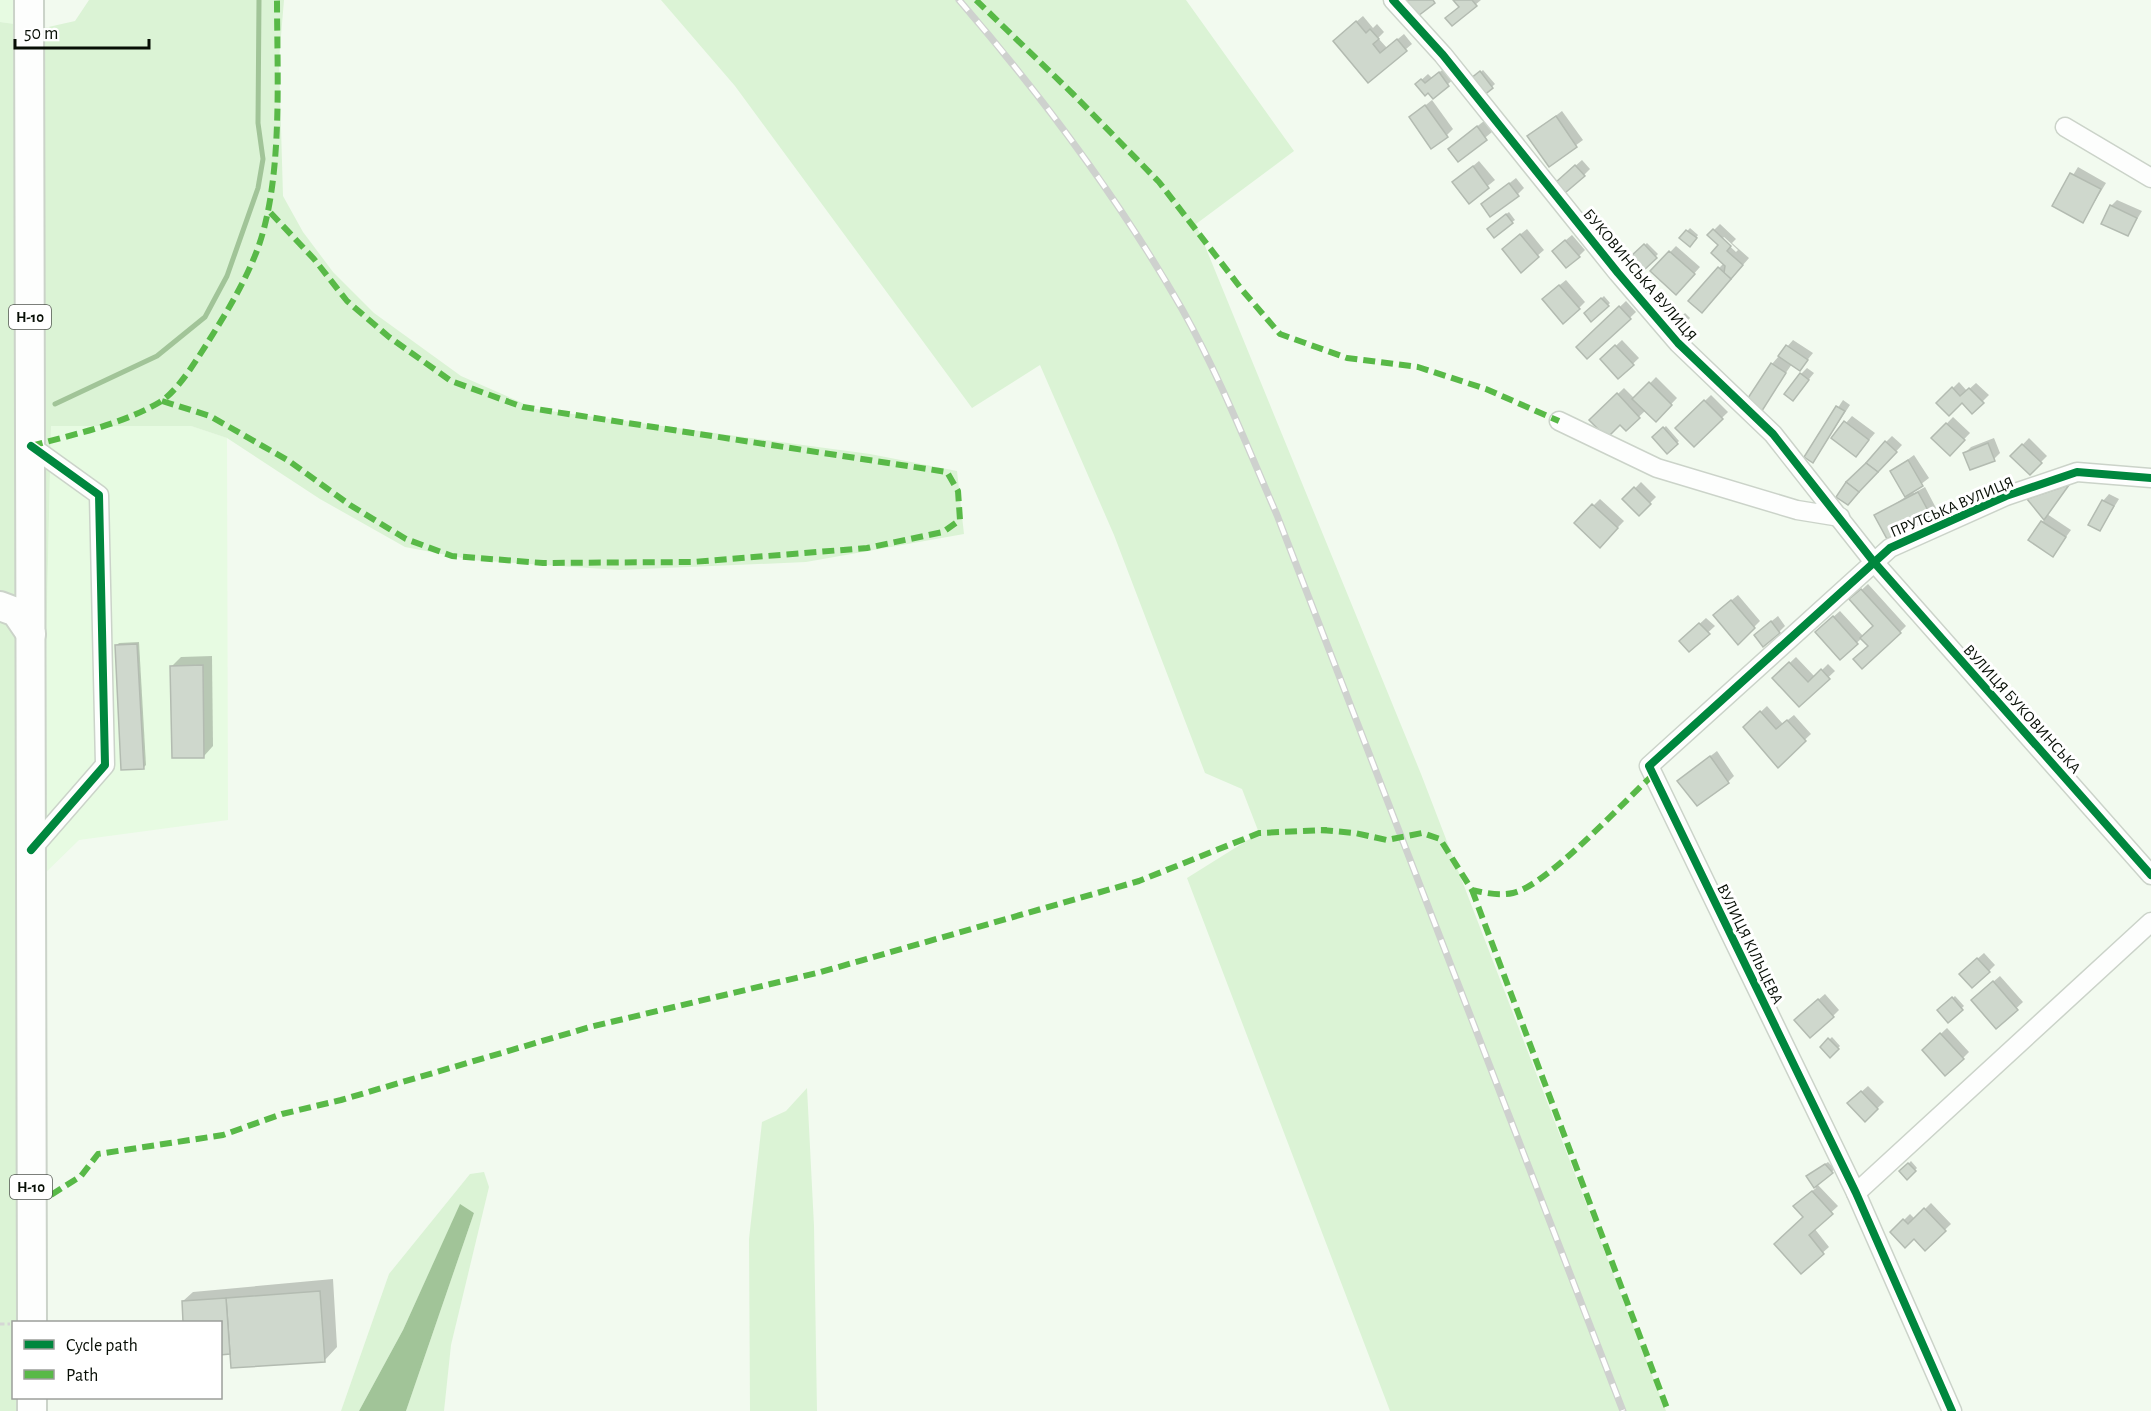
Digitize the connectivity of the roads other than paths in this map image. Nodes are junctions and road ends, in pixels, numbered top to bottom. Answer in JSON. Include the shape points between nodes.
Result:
{"nodes":[{"id":1,"x":29,"y":0,"type":"edge"},
{"id":2,"x":1392,"y":0,"type":"edge"},
{"id":3,"x":2065,"y":127,"type":"dead end"},
{"id":4,"x":2151,"y":178,"type":"edge"},
{"id":5,"x":1559,"y":422,"type":"dead end"},
{"id":6,"x":31,"y":446,"type":"junction"},
{"id":7,"x":2151,"y":478,"type":"edge"},
{"id":8,"x":1840,"y":517,"type":"junction"},
{"id":9,"x":1873,"y":561,"type":"junction"},
{"id":10,"x":0,"y":606,"type":"edge"},
{"id":11,"x":31,"y":634,"type":"junction"},
{"id":12,"x":31,"y":850,"type":"junction"},
{"id":13,"x":2151,"y":875,"type":"edge"},
{"id":14,"x":2151,"y":922,"type":"edge"},
{"id":15,"x":1856,"y":1193,"type":"junction"},
{"id":16,"x":32,"y":1321,"type":"edge"},
{"id":17,"x":1952,"y":1411,"type":"edge"}],
"edges":[{"from":1,"to":6,"type":"main road","number":"Н-10"},
{"from":2,"to":8,"type":"street","name":"БУКОВИНСЬКА ВУЛИЦЯ","via":[[1443,55],[1678,343],[1773,434]]},
{"from":3,"to":4,"type":"street"},
{"from":5,"to":8,"type":"street","via":[[1657,468],[1797,510]]},
{"from":6,"to":11,"type":"main road","number":"Н-10"},
{"from":6,"to":12,"type":"street","via":[[99,495],[105,765]]},
{"from":7,"to":9,"type":"street","name":"ПРУТСЬКА ВУЛИЦЯ","via":[[2077,472],[2006,496],[1918,534]]},
{"from":8,"to":9,"type":"street","name":"БУКОВИНСЬКА ВУЛИЦЯ"},
{"from":9,"to":13,"type":"street","name":"ВУЛИЦЯ БУКОВИНСЬКА"},
{"from":9,"to":15,"type":"street","name":"ВУЛИЦЯ КІЛЬЦЕВА","via":[[1649,766]]},
{"from":10,"to":11,"type":"main road","via":[[16,612]]},
{"from":11,"to":12,"type":"main road","number":"Н-10"},
{"from":12,"to":16,"type":"main road","number":"Н-10"},
{"from":14,"to":15,"type":"street"},
{"from":15,"to":17,"type":"street","name":"ВУЛИЦЯ КІЛЬЦЕВА"}]}
